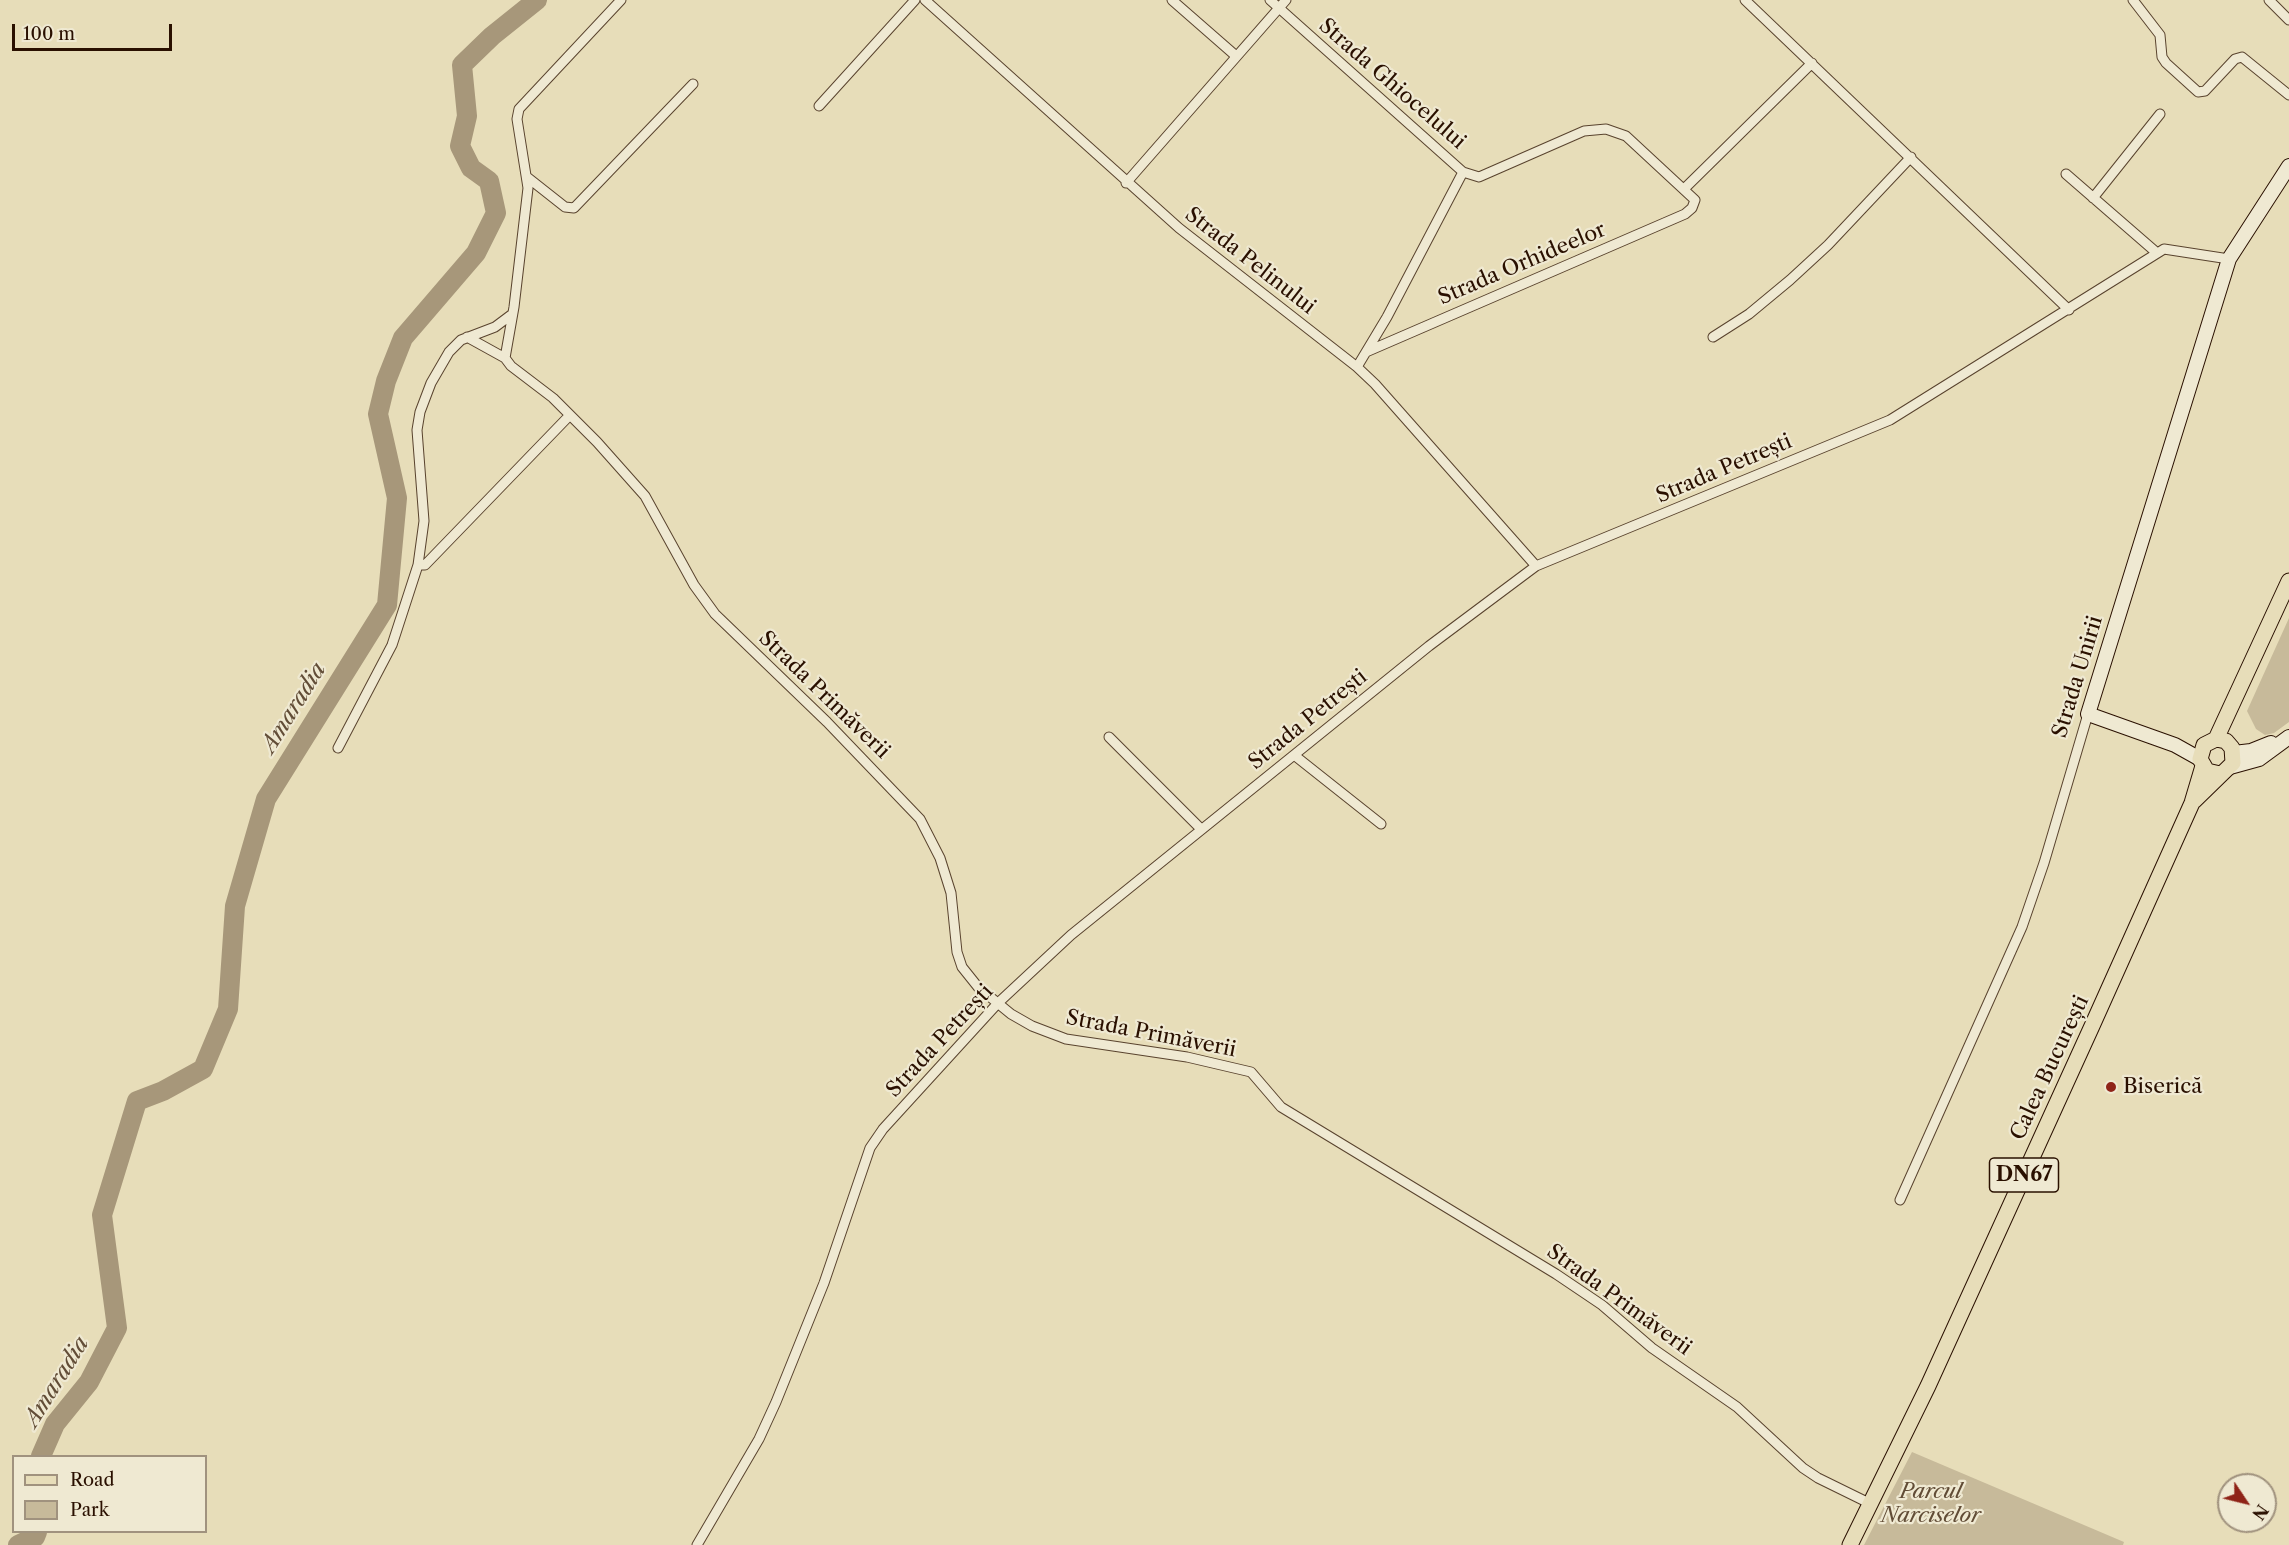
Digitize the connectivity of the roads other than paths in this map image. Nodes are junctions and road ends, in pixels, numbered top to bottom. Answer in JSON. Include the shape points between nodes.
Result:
{"nodes":[{"id":1,"x":621,"y":0,"type":"edge"},
{"id":2,"x":915,"y":0,"type":"edge"},
{"id":3,"x":925,"y":0,"type":"edge"},
{"id":4,"x":1172,"y":0,"type":"edge"},
{"id":5,"x":1270,"y":0,"type":"edge"},
{"id":6,"x":1286,"y":0,"type":"edge"},
{"id":7,"x":1745,"y":0,"type":"edge"},
{"id":8,"x":2133,"y":0,"type":"edge"},
{"id":9,"x":2269,"y":0,"type":"edge"},
{"id":10,"x":1279,"y":8,"type":"junction"},
{"id":11,"x":2289,"y":20,"type":"edge"},
{"id":12,"x":1236,"y":56,"type":"junction"},
{"id":13,"x":1812,"y":63,"type":"junction"},
{"id":14,"x":693,"y":84,"type":"dead end"},
{"id":15,"x":2289,"y":95,"type":"edge"},
{"id":16,"x":819,"y":106,"type":"dead end"},
{"id":17,"x":2160,"y":114,"type":"dead end"},
{"id":18,"x":1911,"y":157,"type":"junction"},
{"id":19,"x":2289,"y":166,"type":"edge"},
{"id":20,"x":1463,"y":172,"type":"junction"},
{"id":21,"x":2066,"y":174,"type":"dead end"},
{"id":22,"x":527,"y":177,"type":"junction"},
{"id":23,"x":1126,"y":183,"type":"junction"},
{"id":24,"x":1685,"y":188,"type":"junction"},
{"id":25,"x":2093,"y":198,"type":"junction"},
{"id":26,"x":1692,"y":208,"type":"joint"},
{"id":27,"x":2157,"y":253,"type":"junction"},
{"id":28,"x":2229,"y":260,"type":"junction"},
{"id":29,"x":2069,"y":310,"type":"junction"},
{"id":30,"x":513,"y":313,"type":"junction"},
{"id":31,"x":467,"y":337,"type":"junction"},
{"id":32,"x":1713,"y":337,"type":"dead end"},
{"id":33,"x":1366,"y":352,"type":"junction"},
{"id":34,"x":505,"y":358,"type":"junction"},
{"id":35,"x":1357,"y":367,"type":"junction"},
{"id":36,"x":570,"y":415,"type":"junction"},
{"id":37,"x":418,"y":566,"type":"junction"},
{"id":38,"x":1536,"y":566,"type":"junction"},
{"id":39,"x":2289,"y":581,"type":"edge"},
{"id":40,"x":2088,"y":714,"type":"junction"},
{"id":41,"x":2289,"y":736,"type":"edge"},
{"id":42,"x":1109,"y":737,"type":"dead end"},
{"id":43,"x":2175,"y":745,"type":"junction"},
{"id":44,"x":338,"y":748,"type":"dead end"},
{"id":45,"x":2223,"y":753,"type":"junction"},
{"id":46,"x":1294,"y":754,"type":"junction"},
{"id":47,"x":2201,"y":763,"type":"junction"},
{"id":48,"x":2192,"y":803,"type":"junction"},
{"id":49,"x":1381,"y":824,"type":"dead end"},
{"id":50,"x":1201,"y":829,"type":"junction"},
{"id":51,"x":998,"y":1004,"type":"junction"},
{"id":52,"x":1900,"y":1200,"type":"dead end"},
{"id":53,"x":1871,"y":1504,"type":"junction"},
{"id":54,"x":698,"y":1545,"type":"edge"},
{"id":55,"x":1850,"y":1545,"type":"edge"}],
"edges":[{"from":1,"to":22,"type":"street","via":[[519,109],[517,120]]},
{"from":2,"to":16,"type":"street"},
{"from":3,"to":23,"type":"street","name":"Strada Pelinului"},
{"from":4,"to":12,"type":"street"},
{"from":5,"to":10,"type":"street","name":"Strada Ghiocelului"},
{"from":6,"to":10,"type":"street"},
{"from":7,"to":13,"type":"street"},
{"from":8,"to":15,"type":"street","via":[[2160,35],[2166,63],[2198,92],[2205,91],[2241,57]]},
{"from":9,"to":11,"type":"street"},
{"from":10,"to":12,"type":"street"},
{"from":10,"to":20,"type":"street","name":"Strada Ghiocelului"},
{"from":12,"to":23,"type":"street"},
{"from":13,"to":18,"type":"street"},
{"from":13,"to":24,"type":"street"},
{"from":14,"to":22,"type":"street","via":[[574,208],[565,207]]},
{"from":17,"to":25,"type":"street"},
{"from":18,"to":29,"type":"street"},
{"from":18,"to":32,"type":"street","via":[[1790,280]]},
{"from":19,"to":28,"type":"main road","name":"Strada Unirii"},
{"from":20,"to":24,"type":"street","name":"Strada Ghiocelului","via":[[1479,177],[1584,130],[1606,129],[1626,136]]},
{"from":20,"to":33,"type":"street","name":"Strada Ghiocelului"},
{"from":21,"to":25,"type":"street"},
{"from":22,"to":30,"type":"street"},
{"from":23,"to":35,"type":"street","name":"Strada Pelinului"},
{"from":24,"to":26,"type":"street","name":"Strada Ghiocelului","via":[[1695,200]]},
{"from":25,"to":27,"type":"street"},
{"from":26,"to":33,"type":"street","name":"Strada Orhideelor"},
{"from":27,"to":28,"type":"street","via":[[2171,249]]},
{"from":27,"to":29,"type":"street","name":"Strada Petrești"},
{"from":28,"to":40,"type":"main road","name":"Strada Unirii"},
{"from":29,"to":38,"type":"street","name":"Strada Petrești","via":[[1890,420]]},
{"from":30,"to":31,"type":"street","via":[[495,327]]},
{"from":30,"to":34,"type":"street"},
{"from":31,"to":34,"type":"street","name":"Strada Primăverii"},
{"from":31,"to":37,"type":"street","via":[[449,352],[420,412],[417,430],[424,521]]},
{"from":33,"to":35,"type":"street","name":"Strada Ghiocelului"},
{"from":34,"to":36,"type":"street","name":"Strada Primăverii"},
{"from":35,"to":38,"type":"street","name":"Strada Pelinului"},
{"from":36,"to":37,"type":"street","via":[[425,565]]},
{"from":36,"to":51,"type":"street","name":"Strada Primăverii","via":[[645,496],[693,585],[715,614],[920,819],[940,858],[951,893],[962,967]]},
{"from":37,"to":44,"type":"street","via":[[392,645]]},
{"from":38,"to":46,"type":"street","name":"Strada Petrești"},
{"from":39,"to":45,"type":"main road","name":"Calea București","number":"DN67","via":[[2240,690]]},
{"from":40,"to":43,"type":"main road"},
{"from":40,"to":52,"type":"street","name":"Strada Unirii","via":[[2022,927]]},
{"from":41,"to":45,"type":"main road","via":[[2259,759]]},
{"from":42,"to":50,"type":"street"},
{"from":43,"to":45,"type":"main road"},
{"from":43,"to":47,"type":"main road"},
{"from":45,"to":47,"type":"main road","via":[[2207,771]]},
{"from":45,"to":47,"type":"main road","name":"Calea București","number":"DN67","via":[[2201,749]]},
{"from":45,"to":48,"type":"main road","name":"Calea București","number":"DN67"},
{"from":46,"to":49,"type":"street"},
{"from":46,"to":50,"type":"street","name":"Strada Petrești"},
{"from":47,"to":48,"type":"main road","name":"Calea București","number":"DN67"},
{"from":48,"to":53,"type":"main road","name":"Calea București","number":"DN67"},
{"from":50,"to":51,"type":"street","name":"Strada Petrești","via":[[1071,935]]},
{"from":51,"to":53,"type":"street","name":"Strada Primăverii","via":[[1032,1026],[1066,1039],[1187,1057],[1251,1072],[1281,1107],[1565,1280],[1602,1305],[1652,1348],[1737,1407],[1803,1468]]},
{"from":51,"to":54,"type":"street","name":"Strada Petrești","via":[[870,1148],[824,1283],[776,1402]]},
{"from":53,"to":55,"type":"main road","name":"Calea București","number":"DN67"}]}
